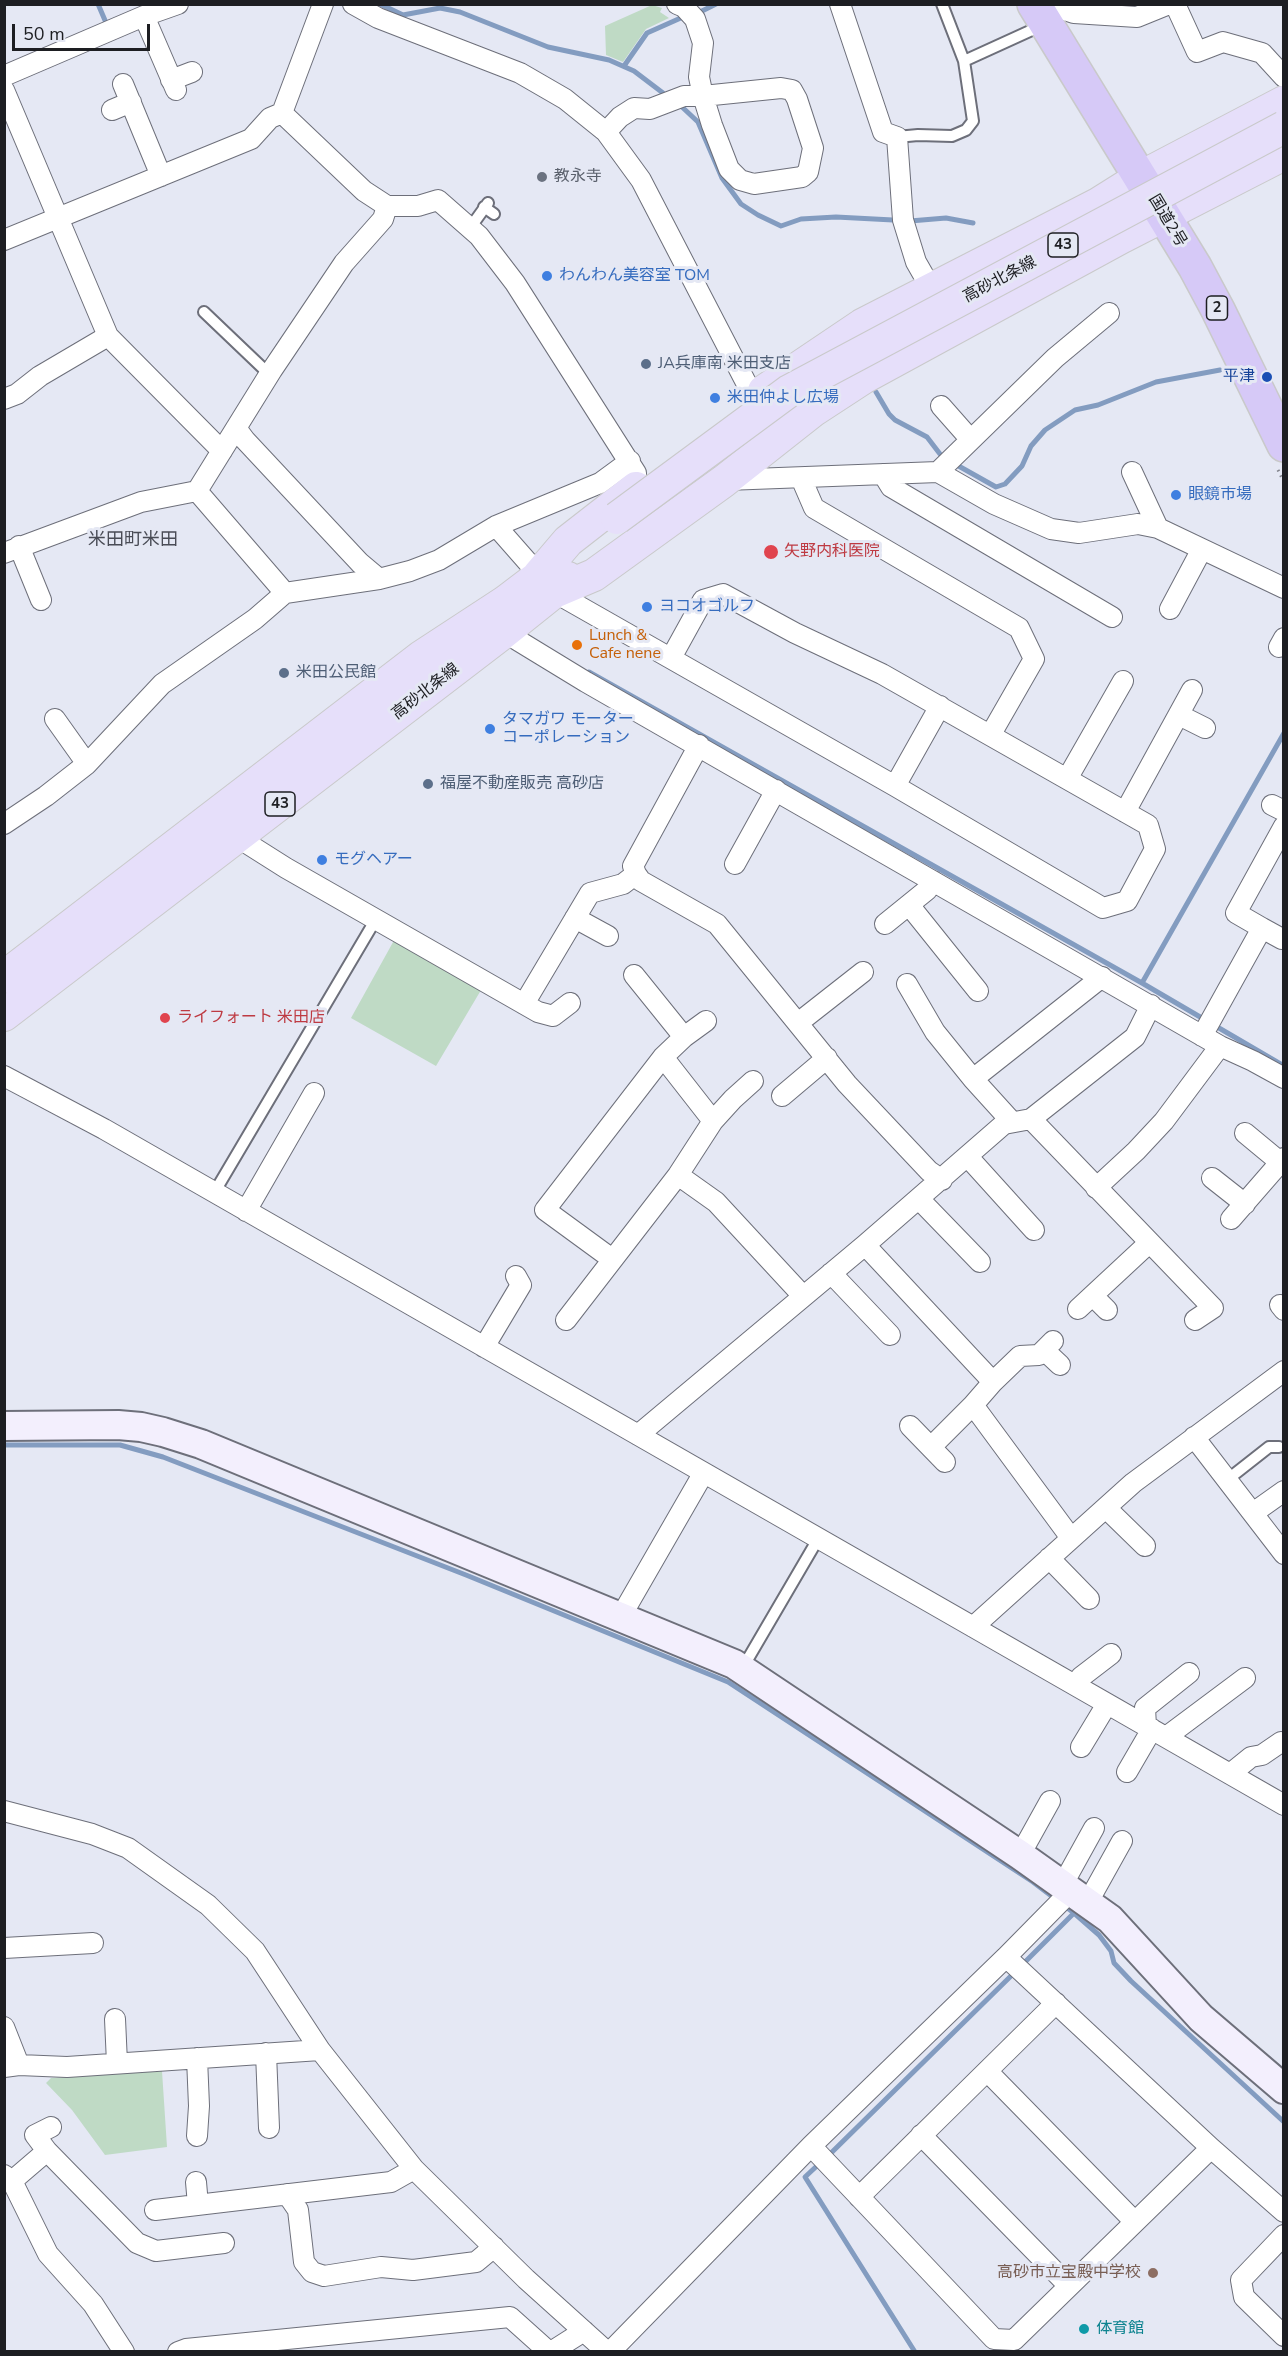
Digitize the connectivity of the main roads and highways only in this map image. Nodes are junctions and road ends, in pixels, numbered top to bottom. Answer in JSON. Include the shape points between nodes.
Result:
{"nodes":[{"id":1,"x":1050,"y":12,"type":"edge"},
{"id":2,"x":1284,"y":102,"type":"edge"},
{"id":3,"x":1284,"y":127,"type":"edge"},
{"id":4,"x":1284,"y":154,"type":"edge"},
{"id":5,"x":1141,"y":177,"type":"junction"},
{"id":6,"x":1167,"y":223,"type":"junction"},
{"id":7,"x":1284,"y":445,"type":"edge"},
{"id":8,"x":547,"y":584,"type":"junction"},
{"id":9,"x":4,"y":977,"type":"edge"},
{"id":10,"x":4,"y":1015,"type":"edge"}],
"edges":[{"from":1,"to":5,"type":"highway","name":"国道2号","number":"2"},
{"from":2,"to":5,"type":"main road"},
{"from":3,"to":8,"type":"main road","name":"高砂北条線","number":"43","bridge":true,"via":[[843,363],[798,403],[622,524],[583,561]]},
{"from":4,"to":6,"type":"main road"},
{"from":5,"to":6,"type":"highway","name":"国道2号","number":"2"},
{"from":5,"to":8,"type":"main road","via":[[1098,204],[862,325],[636,472],[568,540]]},
{"from":6,"to":7,"type":"highway","name":"国道2号","number":"2","via":[[1218,309]]},
{"from":6,"to":8,"type":"main road","via":[[1122,237],[863,378],[814,410],[594,575]]},
{"from":8,"to":9,"type":"main road","name":"高砂北条線","number":"43","via":[[504,602],[421,657]]},
{"from":8,"to":10,"type":"main road","name":"高砂北条線","number":"43","via":[[504,632]]}]}
